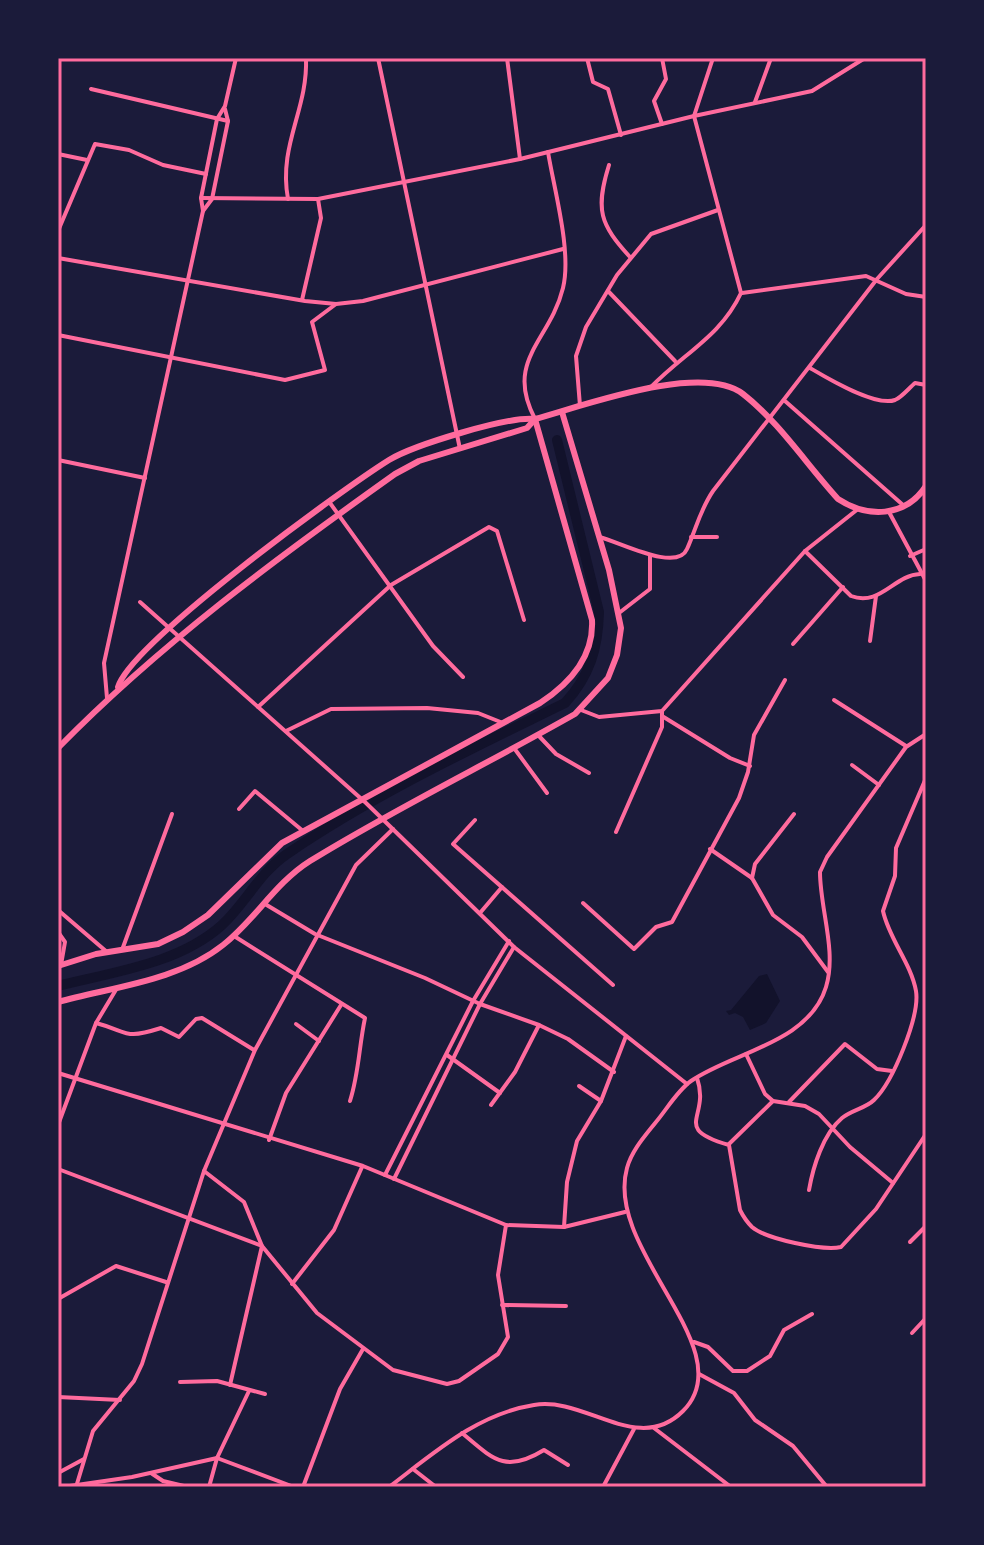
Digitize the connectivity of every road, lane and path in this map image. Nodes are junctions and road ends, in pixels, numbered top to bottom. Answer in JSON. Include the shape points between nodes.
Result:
{"nodes":[{"id":1,"x":236,"y":58,"type":"edge"},
{"id":2,"x":306,"y":58,"type":"edge"},
{"id":3,"x":378,"y":58,"type":"edge"},
{"id":4,"x":507,"y":58,"type":"edge"},
{"id":5,"x":587,"y":58,"type":"edge"},
{"id":6,"x":662,"y":58,"type":"edge"},
{"id":7,"x":713,"y":58,"type":"edge"},
{"id":8,"x":771,"y":58,"type":"edge"},
{"id":9,"x":865,"y":58,"type":"edge"},
{"id":10,"x":91,"y":89,"type":"dead end"},
{"id":11,"x":755,"y":102,"type":"junction"},
{"id":12,"x":225,"y":106,"type":"junction"},
{"id":13,"x":694,"y":116,"type":"junction"},
{"id":14,"x":217,"y":119,"type":"junction"},
{"id":15,"x":228,"y":121,"type":"junction"},
{"id":16,"x":662,"y":124,"type":"junction"},
{"id":17,"x":621,"y":135,"type":"junction"},
{"id":18,"x":548,"y":152,"type":"junction"},
{"id":19,"x":58,"y":154,"type":"edge"},
{"id":20,"x":520,"y":159,"type":"junction"},
{"id":21,"x":87,"y":160,"type":"junction"},
{"id":22,"x":609,"y":165,"type":"dead end"},
{"id":23,"x":206,"y":174,"type":"junction"},
{"id":24,"x":405,"y":182,"type":"junction"},
{"id":25,"x":201,"y":198,"type":"junction"},
{"id":26,"x":212,"y":199,"type":"junction"},
{"id":27,"x":288,"y":199,"type":"junction"},
{"id":28,"x":318,"y":199,"type":"junction"},
{"id":29,"x":718,"y":210,"type":"junction"},
{"id":30,"x":203,"y":211,"type":"junction"},
{"id":31,"x":926,"y":225,"type":"edge"},
{"id":32,"x":58,"y":231,"type":"edge"},
{"id":33,"x":563,"y":249,"type":"junction"},
{"id":34,"x":630,"y":257,"type":"junction"},
{"id":35,"x":58,"y":258,"type":"edge"},
{"id":36,"x":877,"y":279,"type":"junction"},
{"id":37,"x":187,"y":282,"type":"junction"},
{"id":38,"x":426,"y":284,"type":"junction"},
{"id":39,"x":607,"y":290,"type":"junction"},
{"id":40,"x":741,"y":293,"type":"junction"},
{"id":41,"x":926,"y":297,"type":"edge"},
{"id":42,"x":302,"y":300,"type":"junction"},
{"id":43,"x":336,"y":304,"type":"junction"},
{"id":44,"x":58,"y":335,"type":"edge"},
{"id":45,"x":171,"y":358,"type":"junction"},
{"id":46,"x":675,"y":361,"type":"junction"},
{"id":47,"x":810,"y":368,"type":"junction"},
{"id":48,"x":926,"y":385,"type":"edge"},
{"id":49,"x":651,"y":387,"type":"junction"},
{"id":50,"x":785,"y":401,"type":"junction"},
{"id":51,"x":580,"y":407,"type":"junction"},
{"id":52,"x":562,"y":412,"type":"junction"},
{"id":53,"x":535,"y":419,"type":"junction"},
{"id":54,"x":770,"y":420,"type":"junction"},
{"id":55,"x":457,"y":435,"type":"junction"},
{"id":56,"x":460,"y":449,"type":"junction"},
{"id":57,"x":58,"y":460,"type":"edge"},
{"id":58,"x":145,"y":478,"type":"junction"},
{"id":59,"x":926,"y":486,"type":"edge"},
{"id":60,"x":330,"y":503,"type":"junction"},
{"id":61,"x":905,"y":507,"type":"junction"},
{"id":62,"x":858,"y":509,"type":"junction"},
{"id":63,"x":889,"y":512,"type":"junction"},
{"id":64,"x":339,"y":514,"type":"junction"},
{"id":65,"x":599,"y":537,"type":"junction"},
{"id":66,"x":691,"y":537,"type":"junction"},
{"id":67,"x":717,"y":537,"type":"dead end"},
{"id":68,"x":926,"y":549,"type":"edge"},
{"id":69,"x":805,"y":551,"type":"junction"},
{"id":70,"x":650,"y":555,"type":"junction"},
{"id":71,"x":910,"y":556,"type":"junction"},
{"id":72,"x":920,"y":574,"type":"junction"},
{"id":73,"x":926,"y":581,"type":"edge"},
{"id":74,"x":391,"y":585,"type":"junction"},
{"id":75,"x":843,"y":587,"type":"junction"},
{"id":76,"x":876,"y":596,"type":"junction"},
{"id":77,"x":140,"y":602,"type":"dead end"},
{"id":78,"x":619,"y":613,"type":"junction"},
{"id":79,"x":524,"y":620,"type":"dead end"},
{"id":80,"x":168,"y":627,"type":"junction"},
{"id":81,"x":178,"y":635,"type":"junction"},
{"id":82,"x":870,"y":641,"type":"dead end"},
{"id":83,"x":793,"y":644,"type":"dead end"},
{"id":84,"x":463,"y":677,"type":"dead end"},
{"id":85,"x":785,"y":680,"type":"dead end"},
{"id":86,"x":118,"y":687,"type":"junction"},
{"id":87,"x":107,"y":698,"type":"junction"},
{"id":88,"x":834,"y":700,"type":"dead end"},
{"id":89,"x":258,"y":707,"type":"junction"},
{"id":90,"x":581,"y":710,"type":"junction"},
{"id":91,"x":662,"y":713,"type":"junction"},
{"id":92,"x":503,"y":723,"type":"junction"},
{"id":93,"x":286,"y":731,"type":"junction"},
{"id":94,"x":926,"y":734,"type":"edge"},
{"id":95,"x":538,"y":735,"type":"junction"},
{"id":96,"x":906,"y":747,"type":"junction"},
{"id":97,"x":58,"y":748,"type":"edge"},
{"id":98,"x":514,"y":748,"type":"junction"},
{"id":99,"x":852,"y":765,"type":"dead end"},
{"id":100,"x":750,"y":766,"type":"junction"},
{"id":101,"x":589,"y":773,"type":"dead end"},
{"id":102,"x":926,"y":778,"type":"edge"},
{"id":103,"x":879,"y":785,"type":"junction"},
{"id":104,"x":547,"y":793,"type":"dead end"},
{"id":105,"x":364,"y":802,"type":"junction"},
{"id":106,"x":239,"y":809,"type":"dead end"},
{"id":107,"x":172,"y":814,"type":"dead end"},
{"id":108,"x":794,"y":814,"type":"dead end"},
{"id":109,"x":380,"y":816,"type":"junction"},
{"id":110,"x":475,"y":820,"type":"dead end"},
{"id":111,"x":393,"y":829,"type":"junction"},
{"id":112,"x":303,"y":831,"type":"junction"},
{"id":113,"x":616,"y":832,"type":"dead end"},
{"id":114,"x":710,"y":849,"type":"junction"},
{"id":115,"x":752,"y":878,"type":"junction"},
{"id":116,"x":502,"y":887,"type":"junction"},
{"id":117,"x":263,"y":903,"type":"junction"},
{"id":118,"x":583,"y":903,"type":"dead end"},
{"id":119,"x":58,"y":910,"type":"edge"},
{"id":120,"x":479,"y":913,"type":"junction"},
{"id":121,"x":58,"y":932,"type":"edge"},
{"id":122,"x":315,"y":934,"type":"junction"},
{"id":123,"x":234,"y":936,"type":"junction"},
{"id":124,"x":509,"y":941,"type":"junction"},
{"id":125,"x":514,"y":947,"type":"junction"},
{"id":126,"x":122,"y":950,"type":"junction"},
{"id":127,"x":107,"y":952,"type":"junction"},
{"id":128,"x":59,"y":965,"type":"edge"},
{"id":129,"x":829,"y":974,"type":"junction"},
{"id":130,"x":296,"y":976,"type":"junction"},
{"id":131,"x":613,"y":985,"type":"dead end"},
{"id":132,"x":117,"y":988,"type":"junction"},
{"id":133,"x":473,"y":1001,"type":"junction"},
{"id":134,"x":58,"y":1002,"type":"edge"},
{"id":135,"x":342,"y":1004,"type":"junction"},
{"id":136,"x":480,"y":1004,"type":"junction"},
{"id":137,"x":96,"y":1023,"type":"junction"},
{"id":138,"x":296,"y":1024,"type":"dead end"},
{"id":139,"x":539,"y":1025,"type":"junction"},
{"id":140,"x":626,"y":1036,"type":"junction"},
{"id":141,"x":319,"y":1041,"type":"junction"},
{"id":142,"x":255,"y":1050,"type":"junction"},
{"id":143,"x":746,"y":1054,"type":"junction"},
{"id":144,"x":447,"y":1055,"type":"junction"},
{"id":145,"x":453,"y":1060,"type":"junction"},
{"id":146,"x":892,"y":1071,"type":"junction"},
{"id":147,"x":614,"y":1072,"type":"junction"},
{"id":148,"x":58,"y":1073,"type":"edge"},
{"id":149,"x":697,"y":1078,"type":"junction"},
{"id":150,"x":76,"y":1080,"type":"junction"},
{"id":151,"x":687,"y":1084,"type":"junction"},
{"id":152,"x":579,"y":1086,"type":"dead end"},
{"id":153,"x":500,"y":1093,"type":"junction"},
{"id":154,"x":350,"y":1101,"type":"dead end"},
{"id":155,"x":601,"y":1101,"type":"junction"},
{"id":156,"x":773,"y":1101,"type":"junction"},
{"id":157,"x":789,"y":1102,"type":"junction"},
{"id":158,"x":421,"y":1105,"type":"junction"},
{"id":159,"x":491,"y":1105,"type":"dead end"},
{"id":160,"x":429,"y":1108,"type":"junction"},
{"id":161,"x":58,"y":1125,"type":"edge"},
{"id":162,"x":225,"y":1126,"type":"junction"},
{"id":163,"x":832,"y":1128,"type":"junction"},
{"id":164,"x":926,"y":1134,"type":"edge"},
{"id":165,"x":269,"y":1140,"type":"junction"},
{"id":166,"x":729,"y":1145,"type":"junction"},
{"id":167,"x":363,"y":1166,"type":"junction"},
{"id":168,"x":58,"y":1169,"type":"edge"},
{"id":169,"x":204,"y":1171,"type":"junction"},
{"id":170,"x":385,"y":1175,"type":"junction"},
{"id":171,"x":394,"y":1179,"type":"junction"},
{"id":172,"x":893,"y":1183,"type":"junction"},
{"id":173,"x":809,"y":1190,"type":"dead end"},
{"id":174,"x":625,"y":1212,"type":"junction"},
{"id":175,"x":188,"y":1217,"type":"junction"},
{"id":176,"x":506,"y":1225,"type":"junction"},
{"id":177,"x":926,"y":1226,"type":"edge"},
{"id":178,"x":564,"y":1227,"type":"junction"},
{"id":179,"x":910,"y":1242,"type":"dead end"},
{"id":180,"x":262,"y":1246,"type":"junction"},
{"id":181,"x":166,"y":1282,"type":"junction"},
{"id":182,"x":292,"y":1284,"type":"junction"},
{"id":183,"x":58,"y":1299,"type":"edge"},
{"id":184,"x":502,"y":1305,"type":"junction"},
{"id":185,"x":566,"y":1306,"type":"dead end"},
{"id":186,"x":812,"y":1314,"type":"dead end"},
{"id":187,"x":926,"y":1318,"type":"edge"},
{"id":188,"x":912,"y":1333,"type":"dead end"},
{"id":189,"x":693,"y":1341,"type":"junction"},
{"id":190,"x":363,"y":1349,"type":"junction"},
{"id":191,"x":699,"y":1374,"type":"junction"},
{"id":192,"x":180,"y":1382,"type":"dead end"},
{"id":193,"x":230,"y":1385,"type":"junction"},
{"id":194,"x":249,"y":1391,"type":"junction"},
{"id":195,"x":265,"y":1394,"type":"dead end"},
{"id":196,"x":58,"y":1397,"type":"edge"},
{"id":197,"x":120,"y":1400,"type":"junction"},
{"id":198,"x":653,"y":1428,"type":"junction"},
{"id":199,"x":634,"y":1429,"type":"junction"},
{"id":200,"x":462,"y":1433,"type":"junction"},
{"id":201,"x":85,"y":1458,"type":"junction"},
{"id":202,"x":217,"y":1458,"type":"junction"},
{"id":203,"x":568,"y":1465,"type":"dead end"},
{"id":204,"x":413,"y":1469,"type":"junction"},
{"id":205,"x":58,"y":1473,"type":"edge"},
{"id":206,"x":151,"y":1473,"type":"junction"},
{"id":207,"x":132,"y":1477,"type":"junction"},
{"id":208,"x":77,"y":1486,"type":"edge"},
{"id":209,"x":63,"y":1487,"type":"edge"},
{"id":210,"x":130,"y":1487,"type":"edge"},
{"id":211,"x":188,"y":1487,"type":"edge"},
{"id":212,"x":209,"y":1487,"type":"edge"},
{"id":213,"x":294,"y":1487,"type":"edge"},
{"id":214,"x":303,"y":1487,"type":"edge"},
{"id":215,"x":389,"y":1487,"type":"edge"},
{"id":216,"x":436,"y":1487,"type":"edge"},
{"id":217,"x":603,"y":1487,"type":"edge"},
{"id":218,"x":731,"y":1487,"type":"edge"},
{"id":219,"x":827,"y":1487,"type":"edge"}],
"edges":[{"from":1,"to":12,"type":"street"},
{"from":2,"to":27,"type":"street","via":[[304,97],[284,159]]},
{"from":3,"to":24,"type":"street"},
{"from":4,"to":20,"type":"street"},
{"from":5,"to":17,"type":"street","via":[[593,82],[608,89]]},
{"from":6,"to":16,"type":"street","via":[[666,79],[654,101]]},
{"from":7,"to":13,"type":"street"},
{"from":8,"to":11,"type":"street"},
{"from":9,"to":11,"type":"street","via":[[826,86]]},
{"from":10,"to":14,"type":"street"},
{"from":11,"to":13,"type":"street"},
{"from":12,"to":14,"type":"street"},
{"from":12,"to":15,"type":"street"},
{"from":13,"to":16,"type":"street"},
{"from":13,"to":29,"type":"street"},
{"from":14,"to":15,"type":"street"},
{"from":14,"to":23,"type":"street"},
{"from":15,"to":26,"type":"street"},
{"from":16,"to":17,"type":"street"},
{"from":17,"to":18,"type":"street"},
{"from":18,"to":20,"type":"street"},
{"from":18,"to":33,"type":"street"},
{"from":19,"to":21,"type":"street"},
{"from":20,"to":24,"type":"street"},
{"from":21,"to":23,"type":"street","via":[[95,144],[102,144]]},
{"from":21,"to":32,"type":"street"},
{"from":22,"to":34,"type":"street","via":[[600,214],[605,230]]},
{"from":23,"to":25,"type":"street"},
{"from":24,"to":28,"type":"street"},
{"from":24,"to":38,"type":"street"},
{"from":25,"to":26,"type":"street"},
{"from":25,"to":30,"type":"street"},
{"from":26,"to":27,"type":"street"},
{"from":26,"to":30,"type":"street"},
{"from":27,"to":28,"type":"street"},
{"from":28,"to":42,"type":"street","via":[[321,218]]},
{"from":29,"to":34,"type":"street","via":[[651,234]]},
{"from":29,"to":40,"type":"street"},
{"from":30,"to":37,"type":"street"},
{"from":31,"to":36,"type":"street"},
{"from":33,"to":38,"type":"street"},
{"from":33,"to":53,"type":"street","via":[[564,287],[524,373],[525,398]]},
{"from":34,"to":39,"type":"street"},
{"from":35,"to":37,"type":"street"},
{"from":36,"to":40,"type":"street","via":[[839,278]]},
{"from":36,"to":41,"type":"street","via":[[906,294]]},
{"from":36,"to":47,"type":"street"},
{"from":37,"to":42,"type":"street"},
{"from":37,"to":45,"type":"street"},
{"from":38,"to":43,"type":"street"},
{"from":38,"to":55,"type":"street"},
{"from":39,"to":46,"type":"street"},
{"from":39,"to":51,"type":"street","via":[[576,356]]},
{"from":40,"to":46,"type":"street","via":[[729,319]]},
{"from":42,"to":43,"type":"street"},
{"from":43,"to":45,"type":"street","via":[[312,322],[325,364],[321,372],[285,380]]},
{"from":44,"to":45,"type":"street"},
{"from":45,"to":58,"type":"street"},
{"from":46,"to":49,"type":"street"},
{"from":47,"to":48,"type":"street","via":[[884,401],[897,399],[915,383]]},
{"from":47,"to":50,"type":"street"},
{"from":49,"to":51,"type":"main road"},
{"from":49,"to":54,"type":"main road","via":[[726,386],[741,392]]},
{"from":50,"to":54,"type":"street"},
{"from":50,"to":61,"type":"street"},
{"from":51,"to":52,"type":"main road"},
{"from":52,"to":53,"type":"main road"},
{"from":52,"to":65,"type":"main road"},
{"from":53,"to":55,"type":"main road"},
{"from":53,"to":56,"type":"main road","via":[[527,428]]},
{"from":53,"to":92,"type":"main road","via":[[592,631],[571,677]]},
{"from":54,"to":62,"type":"main road","via":[[838,499]]},
{"from":54,"to":66,"type":"street","via":[[708,498]]},
{"from":55,"to":56,"type":"street"},
{"from":55,"to":60,"type":"main road","via":[[391,459]]},
{"from":56,"to":64,"type":"main road","via":[[419,461]]},
{"from":57,"to":58,"type":"street"},
{"from":58,"to":87,"type":"street","via":[[104,663]]},
{"from":59,"to":61,"type":"main road"},
{"from":60,"to":64,"type":"street"},
{"from":60,"to":80,"type":"main road"},
{"from":61,"to":63,"type":"main road"},
{"from":62,"to":63,"type":"main road"},
{"from":62,"to":69,"type":"street"},
{"from":63,"to":71,"type":"street"},
{"from":64,"to":74,"type":"street"},
{"from":64,"to":81,"type":"main road"},
{"from":65,"to":70,"type":"street"},
{"from":65,"to":78,"type":"main road"},
{"from":66,"to":67,"type":"street"},
{"from":66,"to":70,"type":"street","via":[[678,559]]},
{"from":68,"to":71,"type":"street"},
{"from":69,"to":75,"type":"street"},
{"from":69,"to":91,"type":"street"},
{"from":70,"to":78,"type":"street","via":[[650,589]]},
{"from":71,"to":72,"type":"street"},
{"from":72,"to":73,"type":"street"},
{"from":72,"to":76,"type":"street","via":[[905,577]]},
{"from":74,"to":79,"type":"street","via":[[489,527],[497,531]]},
{"from":74,"to":84,"type":"street","via":[[433,646]]},
{"from":74,"to":89,"type":"street"},
{"from":75,"to":76,"type":"street","via":[[858,599]]},
{"from":75,"to":83,"type":"street"},
{"from":76,"to":82,"type":"street"},
{"from":77,"to":80,"type":"street"},
{"from":78,"to":90,"type":"main road","via":[[621,636],[614,665]]},
{"from":80,"to":81,"type":"street"},
{"from":80,"to":86,"type":"main road","via":[[122,673]]},
{"from":81,"to":86,"type":"main road"},
{"from":81,"to":89,"type":"street"},
{"from":85,"to":100,"type":"street","via":[[754,735]]},
{"from":86,"to":87,"type":"main road"},
{"from":87,"to":97,"type":"main road"},
{"from":88,"to":96,"type":"street"},
{"from":89,"to":93,"type":"street"},
{"from":90,"to":91,"type":"street","via":[[599,717]]},
{"from":90,"to":95,"type":"main road"},
{"from":91,"to":100,"type":"street"},
{"from":91,"to":113,"type":"street","via":[[662,727]]},
{"from":92,"to":93,"type":"street","via":[[478,713],[427,708],[331,709]]},
{"from":92,"to":105,"type":"main road"},
{"from":93,"to":105,"type":"street"},
{"from":94,"to":96,"type":"street"},
{"from":95,"to":98,"type":"main road"},
{"from":95,"to":101,"type":"street","via":[[556,754]]},
{"from":96,"to":103,"type":"street"},
{"from":98,"to":104,"type":"street"},
{"from":98,"to":109,"type":"main road"},
{"from":99,"to":103,"type":"street"},
{"from":100,"to":114,"type":"street"},
{"from":102,"to":146,"type":"street","via":[[896,848],[895,876],[883,911],[916,992],[911,1028]]},
{"from":103,"to":129,"type":"street","via":[[820,872]]},
{"from":105,"to":109,"type":"street"},
{"from":105,"to":112,"type":"main road"},
{"from":106,"to":112,"type":"street","via":[[255,791]]},
{"from":107,"to":126,"type":"street"},
{"from":108,"to":115,"type":"street","via":[[755,864]]},
{"from":109,"to":111,"type":"street"},
{"from":109,"to":117,"type":"main road","via":[[302,866]]},
{"from":110,"to":116,"type":"street","via":[[453,844]]},
{"from":111,"to":120,"type":"street"},
{"from":111,"to":122,"type":"street","via":[[356,865]]},
{"from":112,"to":126,"type":"main road","via":[[272,850],[193,927],[158,944]]},
{"from":114,"to":115,"type":"street"},
{"from":114,"to":118,"type":"street","via":[[672,922],[656,927],[634,949]]},
{"from":115,"to":129,"type":"street","via":[[773,915],[802,937]]},
{"from":116,"to":120,"type":"street"},
{"from":116,"to":131,"type":"street"},
{"from":117,"to":122,"type":"street"},
{"from":117,"to":123,"type":"main road"},
{"from":119,"to":127,"type":"street"},
{"from":120,"to":124,"type":"street"},
{"from":121,"to":128,"type":"street","via":[[65,942]]},
{"from":122,"to":130,"type":"street"},
{"from":122,"to":133,"type":"street"},
{"from":123,"to":130,"type":"street"},
{"from":123,"to":132,"type":"main road","via":[[190,965]]},
{"from":124,"to":125,"type":"street"},
{"from":124,"to":133,"type":"street"},
{"from":125,"to":136,"type":"street"},
{"from":125,"to":140,"type":"street"},
{"from":126,"to":127,"type":"main road"},
{"from":127,"to":128,"type":"main road"},
{"from":129,"to":143,"type":"street","via":[[819,1002],[792,1031]]},
{"from":130,"to":135,"type":"street"},
{"from":130,"to":142,"type":"street"},
{"from":132,"to":134,"type":"main road"},
{"from":132,"to":137,"type":"street"},
{"from":133,"to":136,"type":"street"},
{"from":133,"to":144,"type":"street"},
{"from":135,"to":141,"type":"street"},
{"from":135,"to":154,"type":"street","via":[[365,1018]]},
{"from":136,"to":139,"type":"street"},
{"from":136,"to":145,"type":"street"},
{"from":137,"to":142,"type":"street","via":[[122,1035],[161,1028],[179,1037],[202,1018]]},
{"from":137,"to":150,"type":"street"},
{"from":138,"to":141,"type":"street"},
{"from":139,"to":147,"type":"street"},
{"from":139,"to":153,"type":"street"},
{"from":140,"to":147,"type":"street"},
{"from":140,"to":151,"type":"street"},
{"from":141,"to":165,"type":"street","via":[[286,1093]]},
{"from":142,"to":162,"type":"street"},
{"from":143,"to":149,"type":"street"},
{"from":143,"to":156,"type":"street"},
{"from":144,"to":145,"type":"street"},
{"from":144,"to":158,"type":"street"},
{"from":145,"to":153,"type":"street"},
{"from":145,"to":160,"type":"street"},
{"from":146,"to":157,"type":"street","via":[[877,1069],[845,1044]]},
{"from":146,"to":163,"type":"street","via":[[872,1102]]},
{"from":147,"to":155,"type":"street"},
{"from":148,"to":150,"type":"street"},
{"from":149,"to":151,"type":"street"},
{"from":149,"to":166,"type":"street","via":[[697,1132]]},
{"from":150,"to":161,"type":"street"},
{"from":150,"to":162,"type":"street"},
{"from":151,"to":174,"type":"street","via":[[628,1164]]},
{"from":152,"to":155,"type":"street"},
{"from":153,"to":159,"type":"street"},
{"from":155,"to":178,"type":"street","via":[[570,1161]]},
{"from":156,"to":157,"type":"street"},
{"from":156,"to":166,"type":"street"},
{"from":157,"to":163,"type":"street","via":[[819,1114]]},
{"from":158,"to":160,"type":"street"},
{"from":158,"to":170,"type":"street"},
{"from":160,"to":171,"type":"street"},
{"from":162,"to":165,"type":"street"},
{"from":162,"to":169,"type":"street"},
{"from":163,"to":172,"type":"street"},
{"from":163,"to":173,"type":"street","via":[[812,1170]]},
{"from":164,"to":172,"type":"street"},
{"from":165,"to":167,"type":"street"},
{"from":166,"to":172,"type":"street","via":[[740,1210],[752,1228],[817,1247],[841,1247]]},
{"from":167,"to":170,"type":"street"},
{"from":167,"to":182,"type":"street","via":[[334,1230]]},
{"from":168,"to":175,"type":"street"},
{"from":169,"to":175,"type":"street"},
{"from":169,"to":180,"type":"street","via":[[244,1202]]},
{"from":170,"to":171,"type":"street"},
{"from":171,"to":176,"type":"street"},
{"from":174,"to":178,"type":"street"},
{"from":174,"to":189,"type":"street"},
{"from":175,"to":180,"type":"street"},
{"from":175,"to":181,"type":"street"},
{"from":176,"to":178,"type":"street"},
{"from":176,"to":184,"type":"street","via":[[498,1275]]},
{"from":177,"to":179,"type":"street"},
{"from":180,"to":182,"type":"street"},
{"from":180,"to":193,"type":"street"},
{"from":181,"to":183,"type":"street","via":[[116,1266]]},
{"from":181,"to":197,"type":"street","via":[[142,1364]]},
{"from":182,"to":190,"type":"street","via":[[317,1313]]},
{"from":184,"to":185,"type":"street"},
{"from":184,"to":190,"type":"street","via":[[505,1347],[459,1381],[447,1384],[393,1370]]},
{"from":186,"to":189,"type":"street","via":[[784,1330],[770,1356],[747,1371],[733,1371],[708,1347]]},
{"from":187,"to":188,"type":"street"},
{"from":189,"to":191,"type":"street"},
{"from":190,"to":214,"type":"street","via":[[340,1389]]},
{"from":191,"to":198,"type":"street","via":[[684,1410]]},
{"from":191,"to":219,"type":"street","via":[[734,1393],[755,1420],[793,1446]]},
{"from":192,"to":193,"type":"street"},
{"from":193,"to":194,"type":"street"},
{"from":194,"to":195,"type":"street"},
{"from":194,"to":202,"type":"street"},
{"from":196,"to":197,"type":"street"},
{"from":197,"to":201,"type":"street","via":[[93,1431]]},
{"from":198,"to":199,"type":"street"},
{"from":198,"to":218,"type":"street"},
{"from":199,"to":200,"type":"street","via":[[552,1403],[482,1421]]},
{"from":199,"to":217,"type":"street"},
{"from":200,"to":203,"type":"street","via":[[491,1457],[512,1465],[544,1450]]},
{"from":200,"to":204,"type":"street"},
{"from":201,"to":205,"type":"street"},
{"from":201,"to":208,"type":"street"},
{"from":202,"to":206,"type":"street"},
{"from":202,"to":212,"type":"street"},
{"from":202,"to":213,"type":"street"},
{"from":204,"to":215,"type":"street"},
{"from":204,"to":216,"type":"street"},
{"from":206,"to":207,"type":"street"},
{"from":206,"to":211,"type":"street"},
{"from":207,"to":208,"type":"street"},
{"from":207,"to":210,"type":"street"},
{"from":208,"to":209,"type":"street"}]}
